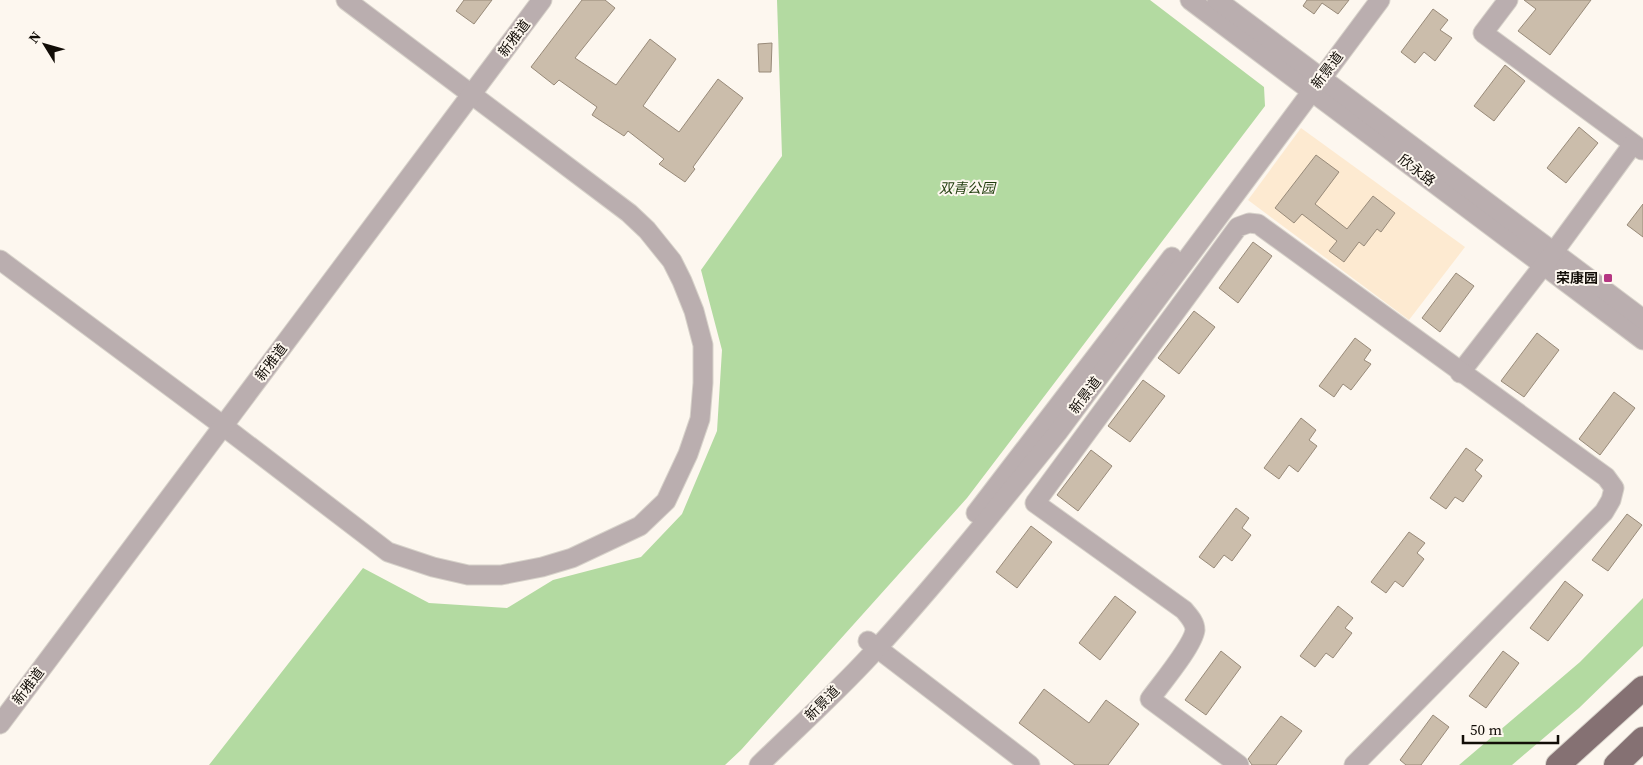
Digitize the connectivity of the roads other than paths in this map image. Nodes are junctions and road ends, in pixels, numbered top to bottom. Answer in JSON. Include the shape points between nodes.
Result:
{"nodes":[{"id":1,"x":346,"y":0,"type":"edge"},
{"id":2,"x":528,"y":0,"type":"edge"},
{"id":3,"x":542,"y":0,"type":"edge"},
{"id":4,"x":1190,"y":0,"type":"edge"},
{"id":5,"x":1217,"y":0,"type":"edge"},
{"id":6,"x":1365,"y":0,"type":"edge"},
{"id":7,"x":1380,"y":0,"type":"edge"},
{"id":8,"x":1508,"y":0,"type":"edge"},
{"id":9,"x":1311,"y":81,"type":"junction"},
{"id":10,"x":467,"y":90,"type":"junction"},
{"id":11,"x":1638,"y":147,"type":"edge"},
{"id":12,"x":1549,"y":259,"type":"junction"},
{"id":13,"x":0,"y":260,"type":"edge"},
{"id":14,"x":1643,"y":319,"type":"edge"},
{"id":15,"x":1643,"y":340,"type":"edge"},
{"id":16,"x":1460,"y":372,"type":"junction"},
{"id":17,"x":219,"y":422,"type":"junction"},
{"id":18,"x":868,"y":648,"type":"junction"},
{"id":19,"x":1643,"y":688,"type":"edge"},
{"id":20,"x":0,"y":703,"type":"edge"},
{"id":21,"x":0,"y":724,"type":"edge"},
{"id":22,"x":1643,"y":739,"type":"edge"},
{"id":23,"x":746,"y":765,"type":"edge"},
{"id":24,"x":759,"y":765,"type":"edge"},
{"id":25,"x":1014,"y":765,"type":"edge"},
{"id":26,"x":1030,"y":765,"type":"edge"},
{"id":27,"x":1239,"y":765,"type":"edge"},
{"id":28,"x":1354,"y":765,"type":"edge"},
{"id":29,"x":1558,"y":765,"type":"edge"},
{"id":30,"x":1616,"y":765,"type":"edge"}],
"edges":[{"from":1,"to":10,"type":"street"},
{"from":2,"to":10,"type":"street","name":"新雅道"},
{"from":3,"to":10,"type":"street","name":"新雅道"},
{"from":4,"to":9,"type":"street","name":"欣永路"},
{"from":5,"to":9,"type":"street","name":"欣永路"},
{"from":6,"to":9,"type":"street","name":"新景道"},
{"from":7,"to":9,"type":"street","name":"新景道"},
{"from":8,"to":11,"type":"street","via":[[1483,33]]},
{"from":9,"to":12,"type":"street","name":"欣永路"},
{"from":9,"to":18,"type":"street","name":"新景道","via":[[1058,432],[940,577]]},
{"from":10,"to":17,"type":"street","name":"新雅道"},
{"from":10,"to":17,"type":"street","via":[[636,219],[669,257],[682,280],[703,345],[704,382],[700,419],[666,501],[640,526],[572,558],[501,574],[468,575],[388,552]]},
{"from":11,"to":12,"type":"street"},
{"from":12,"to":14,"type":"street","name":"欣永路"},
{"from":12,"to":15,"type":"street","name":"欣永路"},
{"from":12,"to":16,"type":"street"},
{"from":13,"to":17,"type":"street"},
{"from":16,"to":27,"type":"street","via":[[1258,224],[1249,223],[1238,228],[1035,503],[1184,610],[1193,620],[1191,643],[1150,699]]},
{"from":16,"to":28,"type":"street","via":[[1606,477],[1614,488],[1611,500],[1604,512]]},
{"from":17,"to":20,"type":"street","name":"新雅道"},
{"from":17,"to":21,"type":"street","name":"新雅道"},
{"from":18,"to":23,"type":"street","name":"新景道"},
{"from":18,"to":24,"type":"street","name":"新景道"},
{"from":18,"to":25,"type":"street"},
{"from":18,"to":26,"type":"street"},
{"from":19,"to":29,"type":"main road"},
{"from":22,"to":30,"type":"main road"}]}
